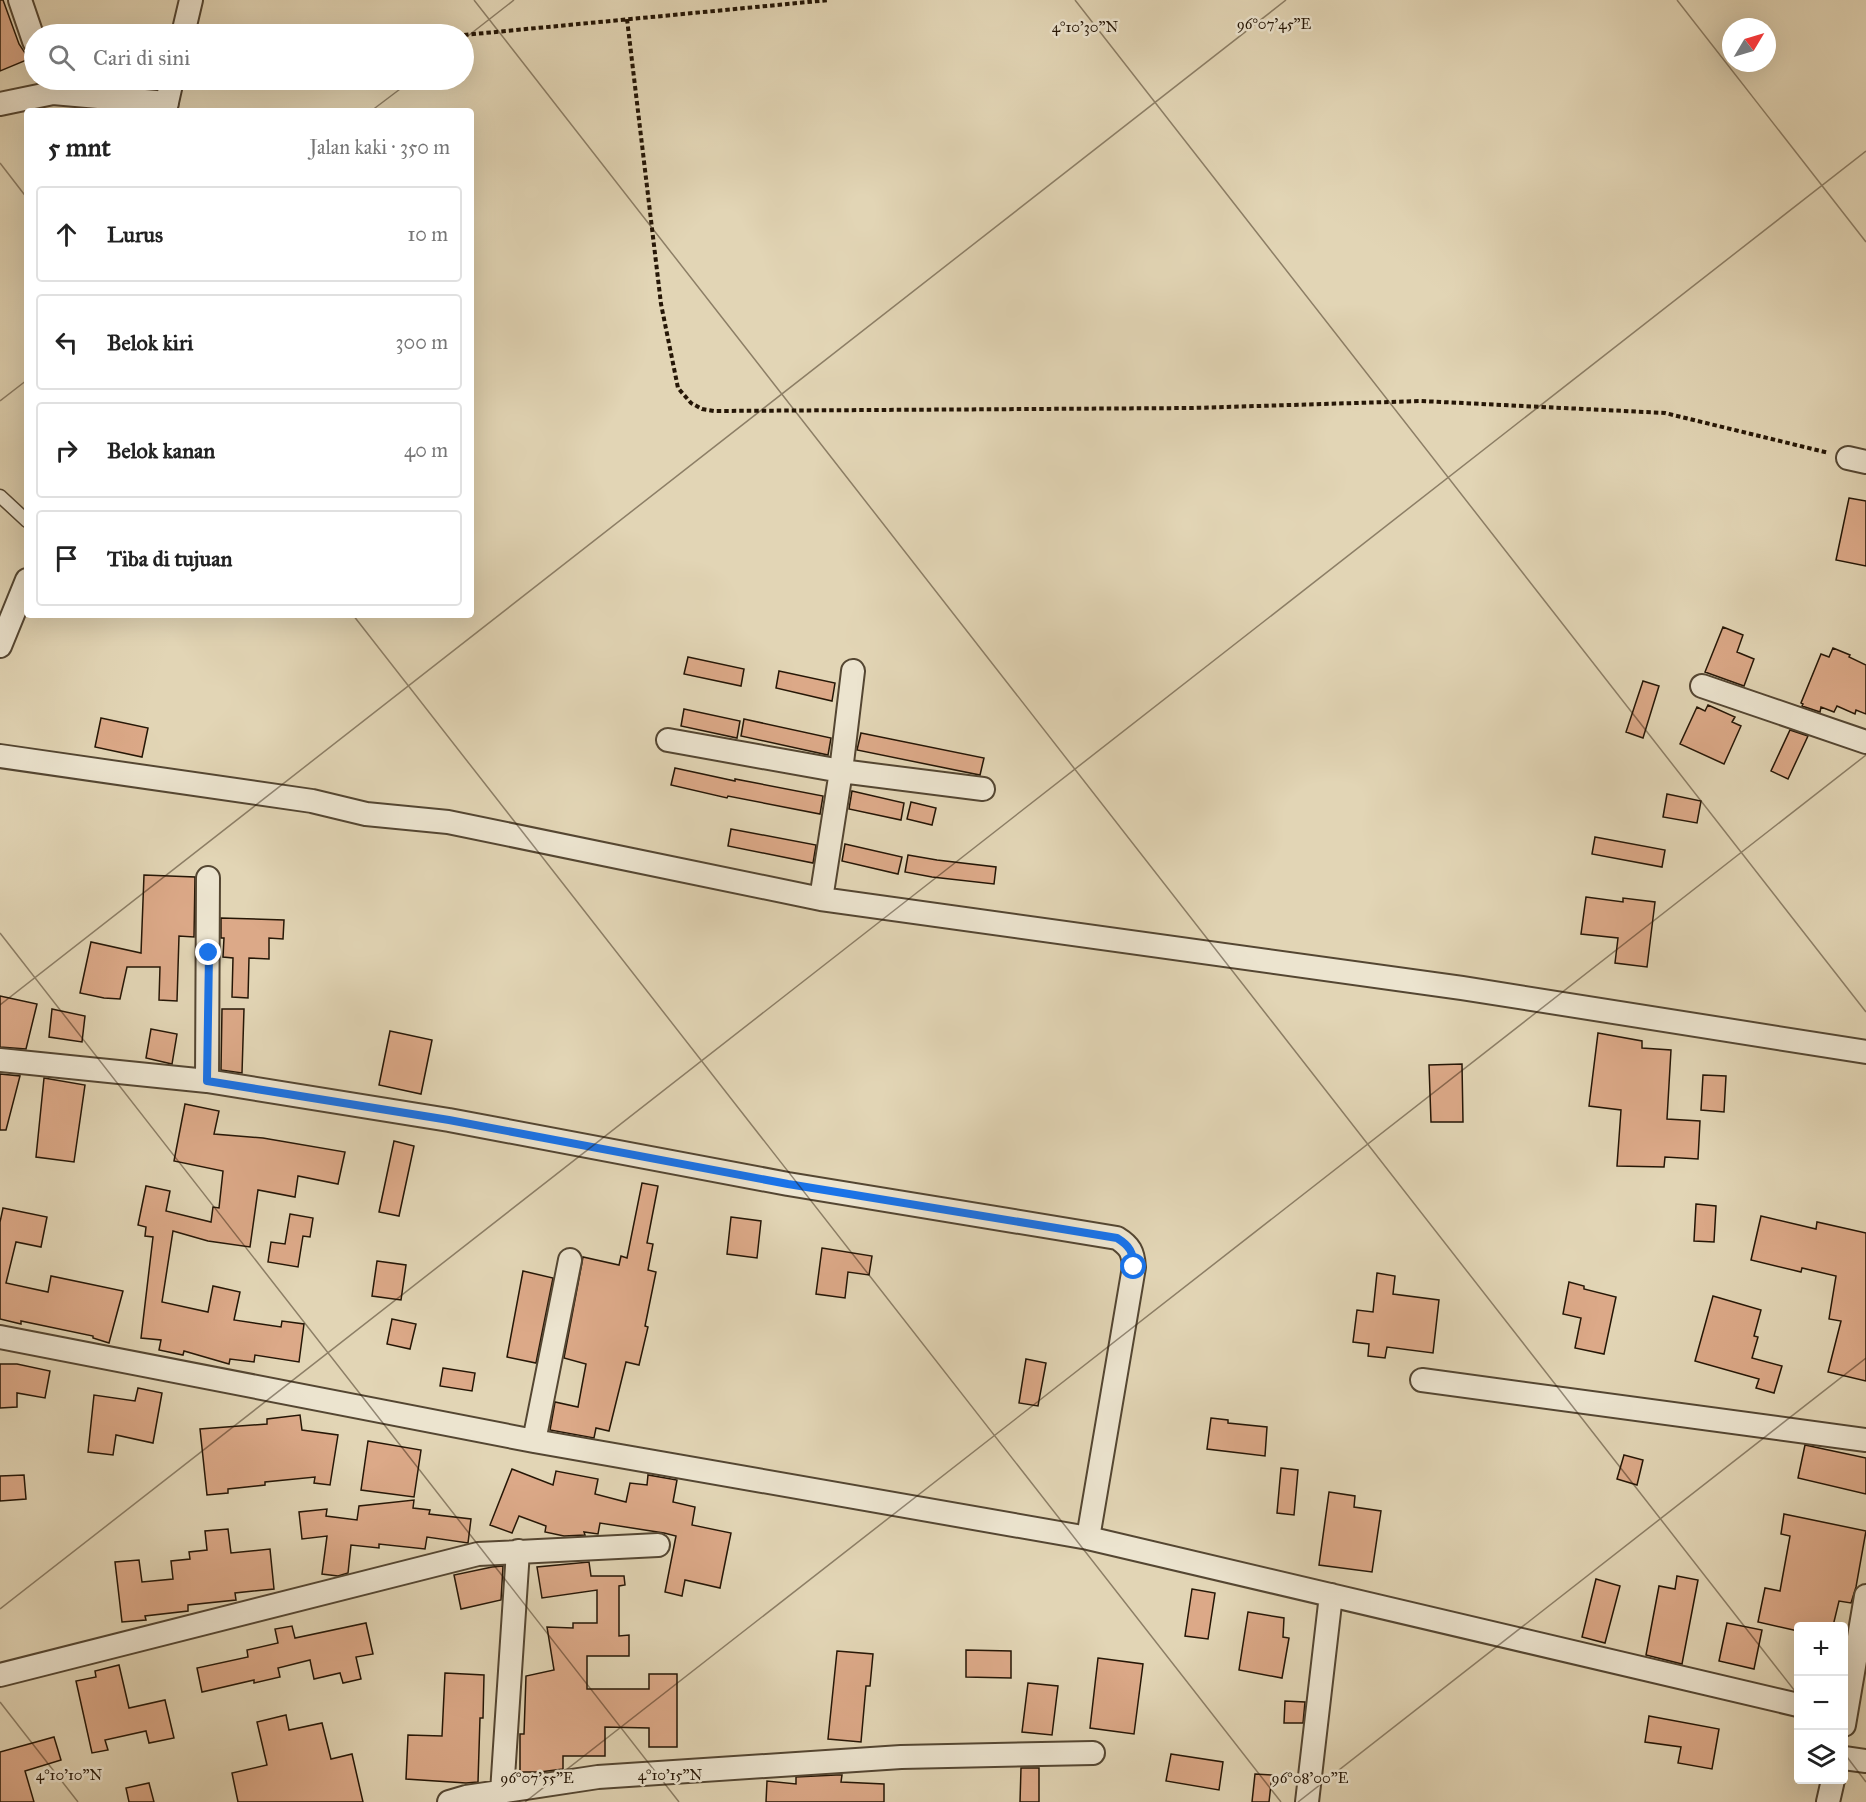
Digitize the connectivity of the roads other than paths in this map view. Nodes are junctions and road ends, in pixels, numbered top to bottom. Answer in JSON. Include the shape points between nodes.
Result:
{"nodes":[{"id":1,"x":20,"y":0,"type":"edge"},
{"id":2,"x":191,"y":0,"type":"edge"},
{"id":3,"x":28,"y":24,"type":"edge"},
{"id":4,"x":185,"y":24,"type":"edge"},
{"id":5,"x":39,"y":90,"type":"edge"},
{"id":6,"x":72,"y":90,"type":"edge"},
{"id":7,"x":170,"y":90,"type":"edge"},
{"id":8,"x":0,"y":104,"type":"edge"},
{"id":9,"x":166,"y":107,"type":"edge"},
{"id":10,"x":0,"y":496,"type":"edge"},
{"id":11,"x":24,"y":518,"type":"edge"},
{"id":12,"x":24,"y":587,"type":"edge"},
{"id":13,"x":0,"y":646,"type":"edge"},
{"id":14,"x":853,"y":670,"type":"dead end"},
{"id":15,"x":1702,"y":686,"type":"dead end"},
{"id":16,"x":668,"y":740,"type":"dead end"},
{"id":17,"x":1866,"y":742,"type":"edge"},
{"id":18,"x":0,"y":756,"type":"edge"},
{"id":19,"x":841,"y":771,"type":"junction"},
{"id":20,"x":983,"y":789,"type":"dead end"},
{"id":21,"x":208,"y":879,"type":"dead end"},
{"id":22,"x":821,"y":899,"type":"junction"},
{"id":23,"x":1866,"y":1052,"type":"edge"},
{"id":24,"x":0,"y":1060,"type":"edge"},
{"id":25,"x":207,"y":1081,"type":"junction"},
{"id":26,"x":570,"y":1260,"type":"dead end"},
{"id":27,"x":0,"y":1337,"type":"edge"},
{"id":28,"x":1422,"y":1380,"type":"dead end"},
{"id":29,"x":1866,"y":1440,"type":"edge"},
{"id":30,"x":534,"y":1441,"type":"junction"},
{"id":31,"x":1088,"y":1538,"type":"junction"},
{"id":32,"x":658,"y":1545,"type":"dead end"},
{"id":33,"x":518,"y":1551,"type":"junction"},
{"id":34,"x":1331,"y":1596,"type":"junction"},
{"id":35,"x":1866,"y":1596,"type":"edge"},
{"id":36,"x":0,"y":1675,"type":"edge"},
{"id":37,"x":1848,"y":1697,"type":"edge"},
{"id":38,"x":1794,"y":1704,"type":"edge"},
{"id":39,"x":1093,"y":1753,"type":"dead end"},
{"id":40,"x":1848,"y":1759,"type":"edge"},
{"id":41,"x":1866,"y":1761,"type":"edge"},
{"id":42,"x":1832,"y":1784,"type":"edge"},
{"id":43,"x":502,"y":1792,"type":"junction"},
{"id":44,"x":461,"y":1800,"type":"edge"},
{"id":45,"x":1306,"y":1802,"type":"edge"},
{"id":46,"x":1828,"y":1802,"type":"edge"}],
"edges":[{"from":1,"to":3,"type":"street"},
{"from":2,"to":4,"type":"street"},
{"from":5,"to":8,"type":"street"},
{"from":6,"to":9,"type":"street"},
{"from":7,"to":9,"type":"street"},
{"from":10,"to":11,"type":"lane"},
{"from":12,"to":13,"type":"street"},
{"from":14,"to":19,"type":"street"},
{"from":15,"to":17,"type":"street"},
{"from":16,"to":19,"type":"street"},
{"from":18,"to":22,"type":"street","via":[[312,801],[366,814],[448,822]]},
{"from":19,"to":20,"type":"street"},
{"from":19,"to":22,"type":"street"},
{"from":21,"to":25,"type":"street"},
{"from":22,"to":23,"type":"street","via":[[1462,988]]},
{"from":24,"to":25,"type":"street"},
{"from":25,"to":31,"type":"street","via":[[1117,1238],[1128,1245],[1134,1267]]},
{"from":26,"to":30,"type":"street"},
{"from":27,"to":30,"type":"street"},
{"from":28,"to":29,"type":"street"},
{"from":30,"to":31,"type":"street"},
{"from":31,"to":34,"type":"street"},
{"from":32,"to":33,"type":"street"},
{"from":33,"to":36,"type":"street","via":[[478,1554]]},
{"from":33,"to":43,"type":"street"},
{"from":34,"to":38,"type":"street"},
{"from":34,"to":45,"type":"street"},
{"from":35,"to":37,"type":"street"},
{"from":39,"to":43,"type":"street","via":[[854,1760],[598,1777]]},
{"from":40,"to":41,"type":"street"},
{"from":42,"to":46,"type":"street"},
{"from":43,"to":44,"type":"street"}]}
